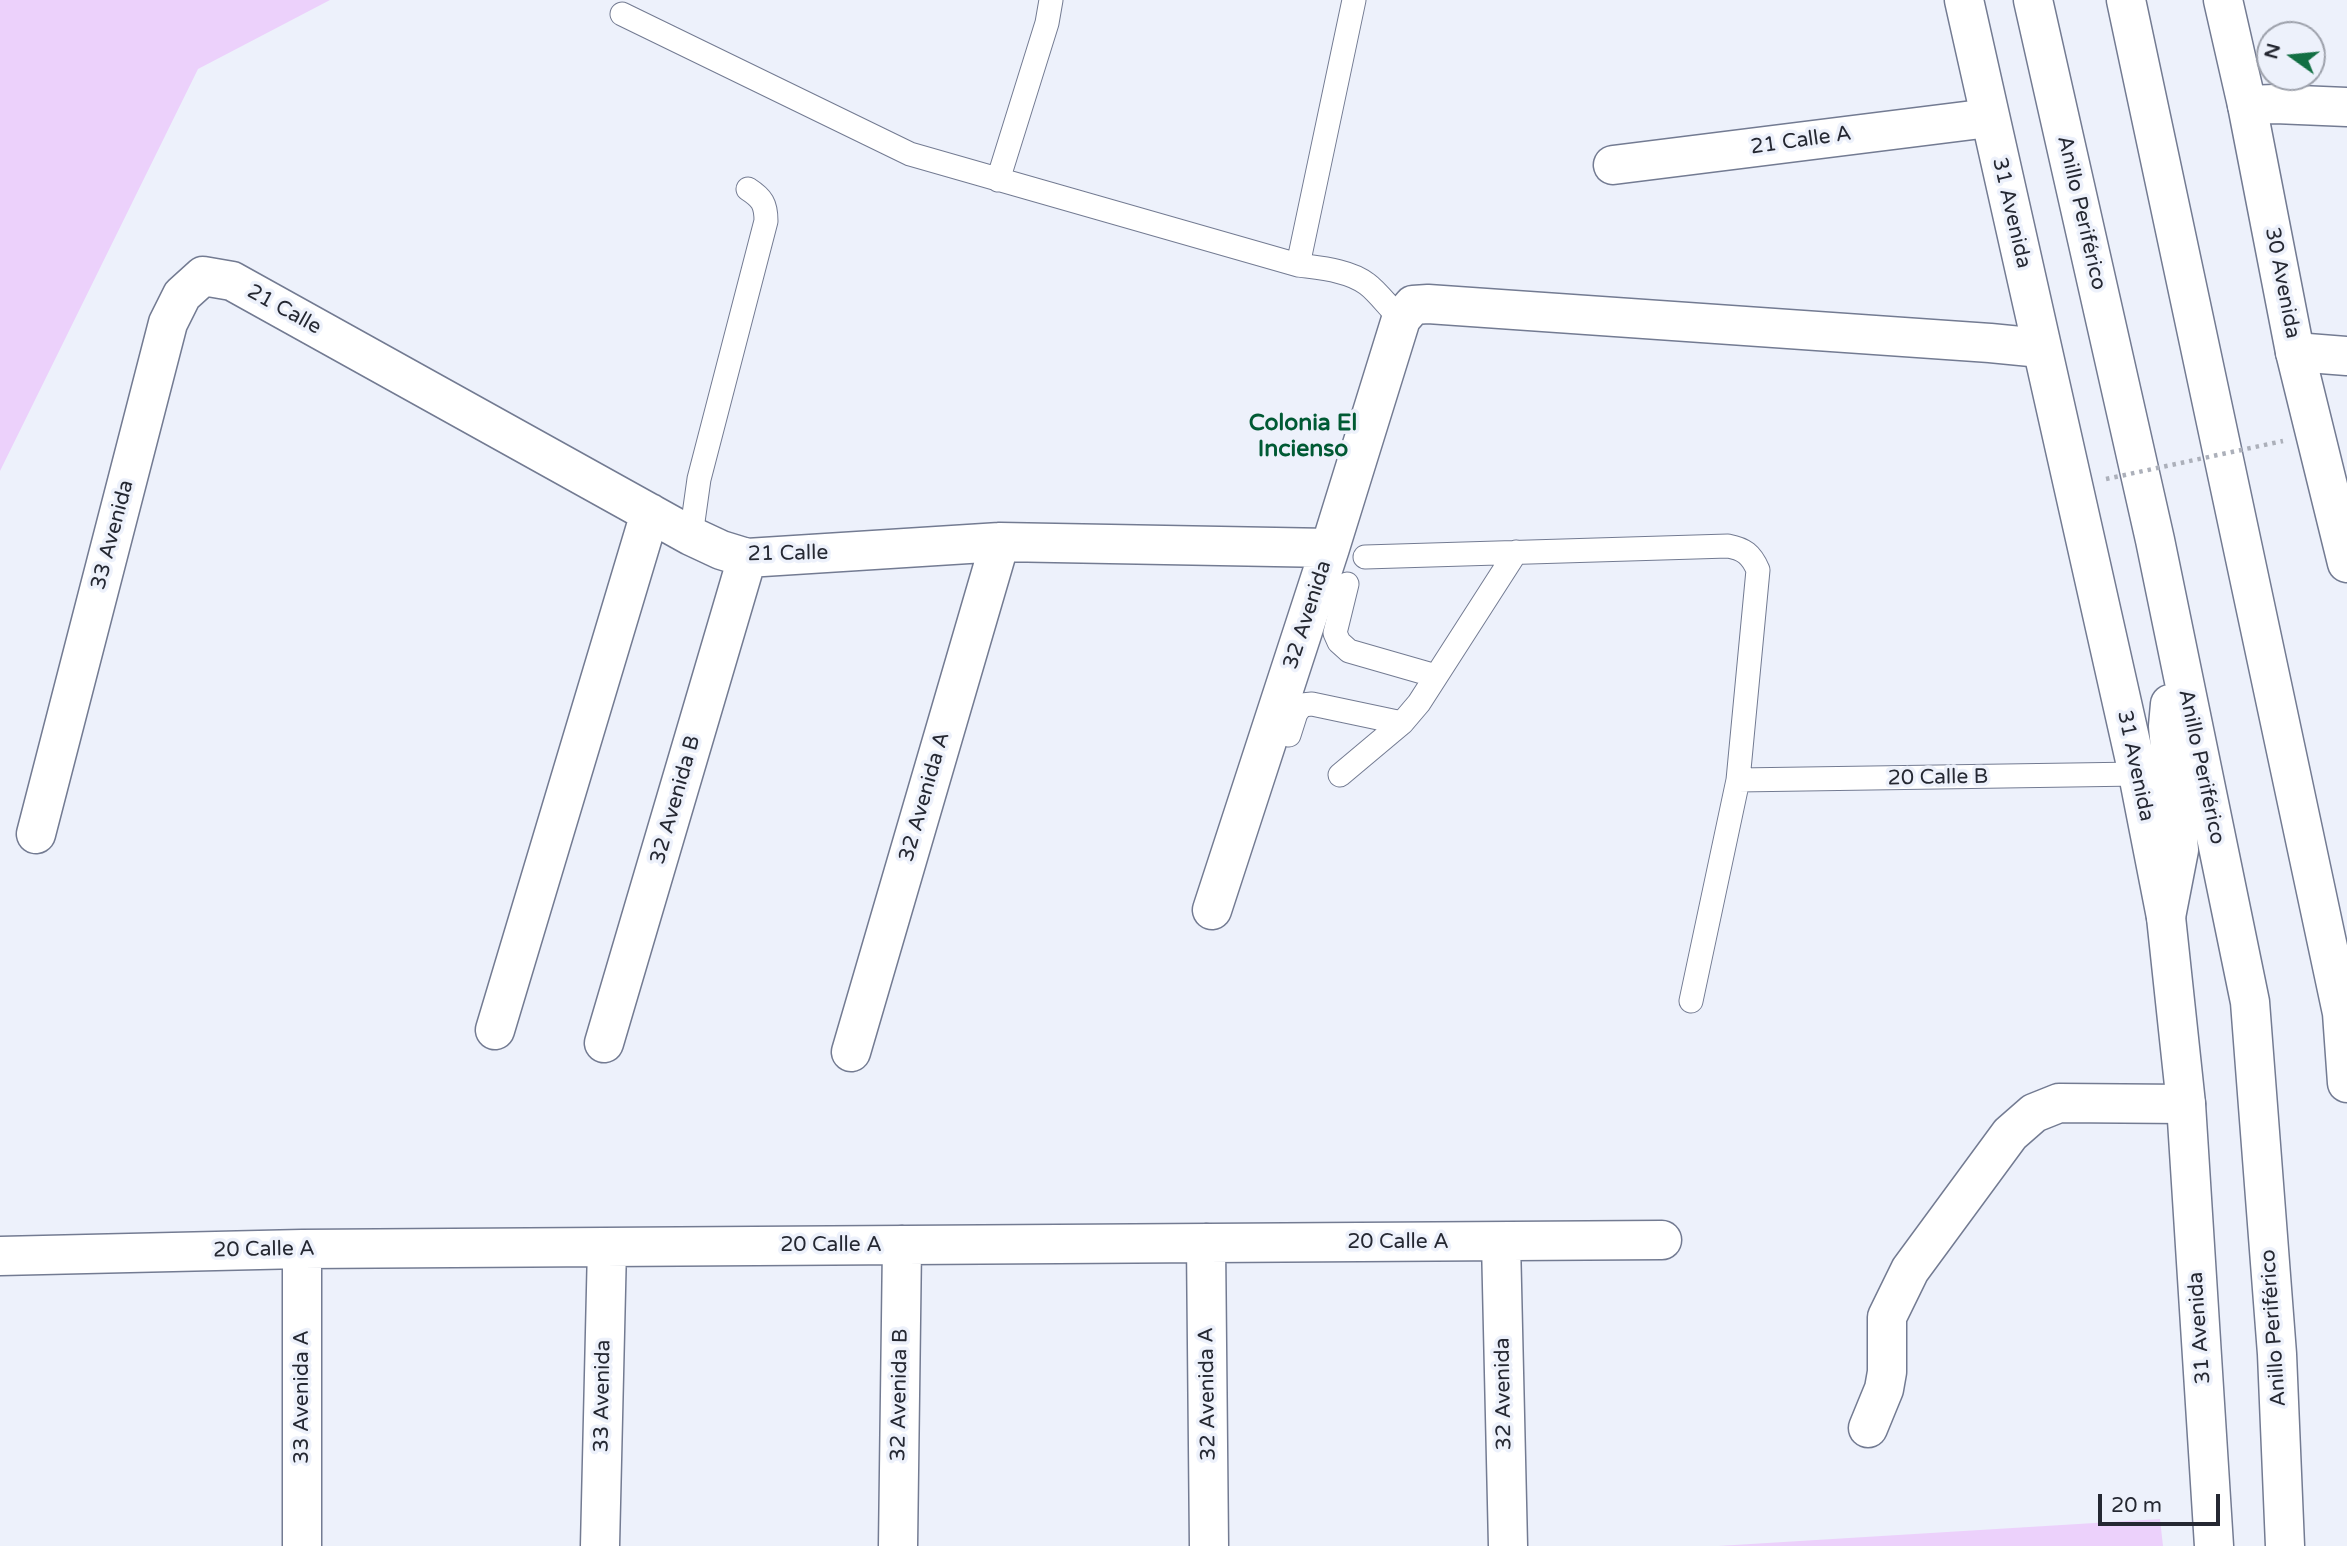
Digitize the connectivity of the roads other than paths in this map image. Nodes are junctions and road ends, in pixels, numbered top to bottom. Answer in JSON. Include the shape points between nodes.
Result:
{"nodes":[{"id":1,"x":1051,"y":0,"type":"edge"},
{"id":2,"x":1354,"y":0,"type":"edge"},
{"id":3,"x":1964,"y":0,"type":"edge"},
{"id":4,"x":2033,"y":0,"type":"edge"},
{"id":5,"x":2126,"y":0,"type":"edge"},
{"id":6,"x":2223,"y":0,"type":"edge"},
{"id":7,"x":622,"y":14,"type":"dead end"},
{"id":8,"x":2247,"y":105,"type":"junction"},
{"id":9,"x":2347,"y":107,"type":"edge"},
{"id":10,"x":1989,"y":118,"type":"junction"},
{"id":11,"x":1612,"y":166,"type":"dead end"},
{"id":12,"x":998,"y":180,"type":"junction"},
{"id":13,"x":748,"y":190,"type":"dead end"},
{"id":14,"x":1298,"y":265,"type":"junction"},
{"id":15,"x":232,"y":281,"type":"joint"},
{"id":16,"x":1401,"y":319,"type":"junction"},
{"id":17,"x":2041,"y":348,"type":"junction"},
{"id":18,"x":2295,"y":352,"type":"junction"},
{"id":19,"x":2347,"y":356,"type":"edge"},
{"id":20,"x":650,"y":513,"type":"junction"},
{"id":21,"x":691,"y":536,"type":"junction"},
{"id":22,"x":1000,"y":542,"type":"junction"},
{"id":23,"x":1516,"y":552,"type":"junction"},
{"id":24,"x":1348,"y":553,"type":"junction"},
{"id":25,"x":747,"y":558,"type":"junction"},
{"id":26,"x":2347,"y":564,"type":"edge"},
{"id":27,"x":1347,"y":584,"type":"dead end"},
{"id":28,"x":2174,"y":639,"type":"junction"},
{"id":29,"x":1436,"y":676,"type":"junction"},
{"id":30,"x":1402,"y":723,"type":"junction"},
{"id":31,"x":1289,"y":734,"type":"dead end"},
{"id":32,"x":2138,"y":774,"type":"junction"},
{"id":33,"x":1340,"y":775,"type":"dead end"},
{"id":34,"x":1738,"y":780,"type":"junction"},
{"id":35,"x":36,"y":834,"type":"dead end"},
{"id":36,"x":1212,"y":910,"type":"dead end"},
{"id":37,"x":2166,"y":917,"type":"junction"},
{"id":38,"x":1691,"y":1001,"type":"dead end"},
{"id":39,"x":495,"y":1030,"type":"dead end"},
{"id":40,"x":604,"y":1043,"type":"dead end"},
{"id":41,"x":850,"y":1052,"type":"dead end"},
{"id":42,"x":2347,"y":1083,"type":"edge"},
{"id":43,"x":2186,"y":1104,"type":"junction"},
{"id":44,"x":1662,"y":1240,"type":"dead end"},
{"id":45,"x":1501,"y":1241,"type":"junction"},
{"id":46,"x":1206,"y":1243,"type":"junction"},
{"id":47,"x":902,"y":1245,"type":"junction"},
{"id":48,"x":607,"y":1247,"type":"junction"},
{"id":49,"x":302,"y":1249,"type":"junction"},
{"id":50,"x":0,"y":1256,"type":"edge"},
{"id":51,"x":1868,"y":1427,"type":"dead end"},
{"id":52,"x":303,"y":1546,"type":"edge"},
{"id":53,"x":600,"y":1546,"type":"edge"},
{"id":54,"x":898,"y":1546,"type":"edge"},
{"id":55,"x":1209,"y":1546,"type":"edge"},
{"id":56,"x":1508,"y":1546,"type":"edge"},
{"id":57,"x":2214,"y":1546,"type":"edge"},
{"id":58,"x":2285,"y":1546,"type":"edge"}],
"edges":[{"from":1,"to":12,"type":"lane"},
{"from":2,"to":14,"type":"lane"},
{"from":3,"to":10,"type":"main road","name":"31 Avenida"},
{"from":4,"to":28,"type":"main road","name":"Anillo Periférico"},
{"from":5,"to":42,"type":"main road","via":[[2342,1013]]},
{"from":6,"to":8,"type":"main road","name":"30 Avenida"},
{"from":7,"to":12,"type":"lane","via":[[910,154]]},
{"from":8,"to":9,"type":"main road"},
{"from":8,"to":18,"type":"main road","name":"30 Avenida"},
{"from":10,"to":11,"type":"main road","name":"21 Calle A"},
{"from":10,"to":17,"type":"main road","name":"31 Avenida"},
{"from":12,"to":14,"type":"lane"},
{"from":13,"to":21,"type":"lane","via":[[766,207],[766,221],[699,479]]},
{"from":14,"to":16,"type":"lane","via":[[1366,283]]},
{"from":15,"to":20,"type":"main road","name":"21 Calle"},
{"from":15,"to":35,"type":"main road","name":"33 Avenida","via":[[203,276],[182,295],[168,323]]},
{"from":16,"to":17,"type":"main road","via":[[1412,305],[1428,304]]},
{"from":16,"to":24,"type":"main road","name":"32 Avenida"},
{"from":17,"to":32,"type":"main road","name":"31 Avenida"},
{"from":18,"to":19,"type":"main road"},
{"from":18,"to":26,"type":"main road","name":"30 Avenida"},
{"from":20,"to":21,"type":"main road","name":"21 Calle"},
{"from":20,"to":39,"type":"main road"},
{"from":21,"to":25,"type":"main road","name":"21 Calle"},
{"from":22,"to":24,"type":"main road","name":"21 Calle"},
{"from":22,"to":25,"type":"main road","name":"21 Calle"},
{"from":22,"to":41,"type":"main road","name":"32 Avenida A"},
{"from":23,"to":24,"type":"lane"},
{"from":23,"to":29,"type":"lane"},
{"from":23,"to":34,"type":"lane","via":[[1728,546],[1743,549],[1753,558],[1758,570]]},
{"from":24,"to":36,"type":"main road","name":"32 Avenida"},
{"from":25,"to":40,"type":"main road","name":"32 Avenida B"},
{"from":27,"to":29,"type":"lane","via":[[1335,633],[1339,642],[1349,651]]},
{"from":28,"to":37,"type":"main road","via":[[2168,726],[2179,850]]},
{"from":28,"to":58,"type":"main road","name":"Anillo Periférico","via":[[2250,1002],[2277,1354]]},
{"from":29,"to":30,"type":"lane"},
{"from":30,"to":31,"type":"lane","via":[[1312,704],[1302,705]]},
{"from":30,"to":33,"type":"lane"},
{"from":32,"to":34,"type":"lane","name":"20 Calle B"},
{"from":32,"to":37,"type":"main road","name":"31 Avenida"},
{"from":34,"to":38,"type":"lane"},
{"from":37,"to":43,"type":"main road","name":"31 Avenida"},
{"from":43,"to":51,"type":"main road","via":[[2059,1103],[2034,1113],[2010,1134],[1910,1270],[1887,1317],[1888,1372]]},
{"from":43,"to":57,"type":"main road","name":"31 Avenida"},
{"from":44,"to":45,"type":"main road","name":"20 Calle A"},
{"from":45,"to":46,"type":"main road","name":"20 Calle A"},
{"from":45,"to":56,"type":"main road","name":"32 Avenida"},
{"from":46,"to":47,"type":"main road","name":"20 Calle A"},
{"from":46,"to":55,"type":"main road","name":"32 Avenida A"},
{"from":47,"to":48,"type":"main road","name":"20 Calle A"},
{"from":47,"to":54,"type":"main road","name":"32 Avenida B"},
{"from":48,"to":49,"type":"main road","name":"20 Calle A"},
{"from":48,"to":53,"type":"main road","name":"33 Avenida"},
{"from":49,"to":50,"type":"main road","name":"20 Calle A"},
{"from":49,"to":52,"type":"main road","name":"33 Avenida A"}]}
